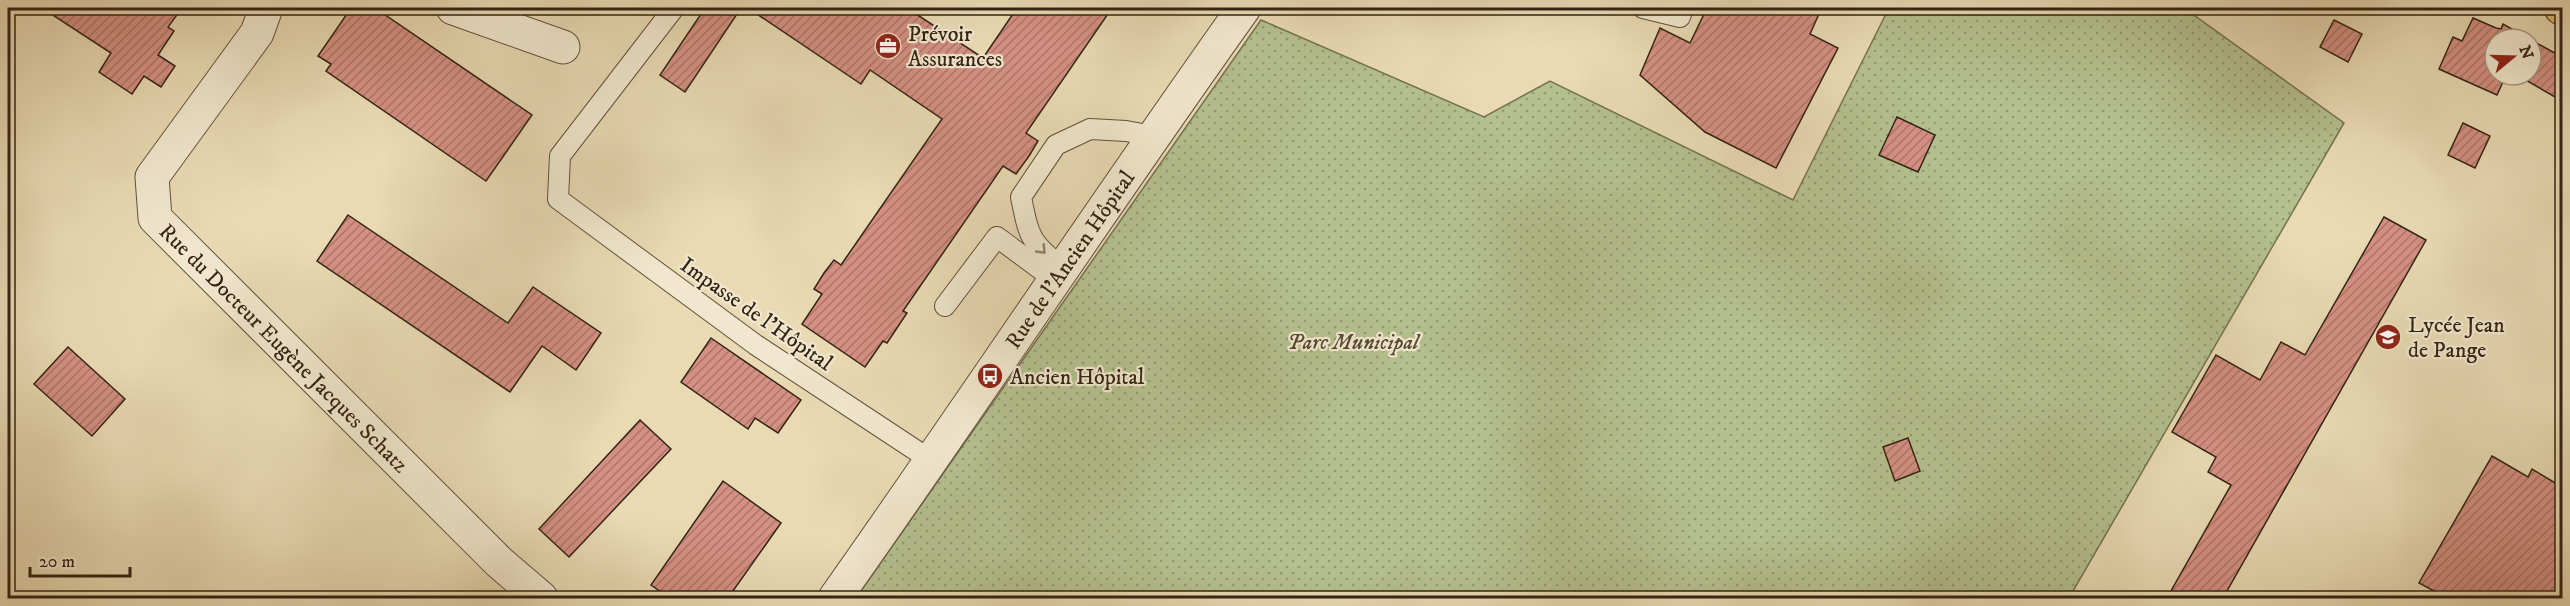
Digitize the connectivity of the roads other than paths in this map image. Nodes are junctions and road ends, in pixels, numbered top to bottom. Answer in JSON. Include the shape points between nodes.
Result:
{"nodes":[{"id":1,"x":266,"y":8,"type":"edge"},
{"id":2,"x":453,"y":8,"type":"edge"},
{"id":3,"x":674,"y":8,"type":"edge"},
{"id":4,"x":1244,"y":8,"type":"edge"},
{"id":5,"x":1643,"y":8,"type":"edge"},
{"id":6,"x":1683,"y":8,"type":"edge"},
{"id":7,"x":563,"y":47,"type":"dead end"},
{"id":8,"x":1153,"y":136,"type":"junction"},
{"id":9,"x":1059,"y":274,"type":"junction"},
{"id":10,"x":945,"y":306,"type":"dead end"},
{"id":11,"x":932,"y":461,"type":"junction"},
{"id":12,"x":541,"y":598,"type":"edge"},
{"id":13,"x":835,"y":598,"type":"edge"}],
"edges":[{"from":1,"to":12,"type":"street","name":"Rue du Docteur Eugène Jacques Schatz","via":[[257,33],[152,177],[155,218],[499,562]]},
{"from":2,"to":7,"type":"street"},
{"from":3,"to":11,"type":"lane","name":"Impasse de l'Hôpital","via":[[560,156],[558,200],[756,345]]},
{"from":4,"to":8,"type":"street","name":"Rue de l'Ancien Hôpital"},
{"from":5,"to":6,"type":"lane","via":[[1680,17]]},
{"from":8,"to":9,"type":"street","name":"Rue de l'Ancien Hôpital"},
{"from":8,"to":9,"type":"lane","one_way":true,"via":[[1090,129],[1056,145],[1021,197],[1027,228]]},
{"from":9,"to":10,"type":"lane","via":[[997,237]]},
{"from":9,"to":11,"type":"street","name":"Rue de l'Ancien Hôpital"},
{"from":11,"to":13,"type":"street","name":"Rue de l'Ancien Hôpital"}]}
